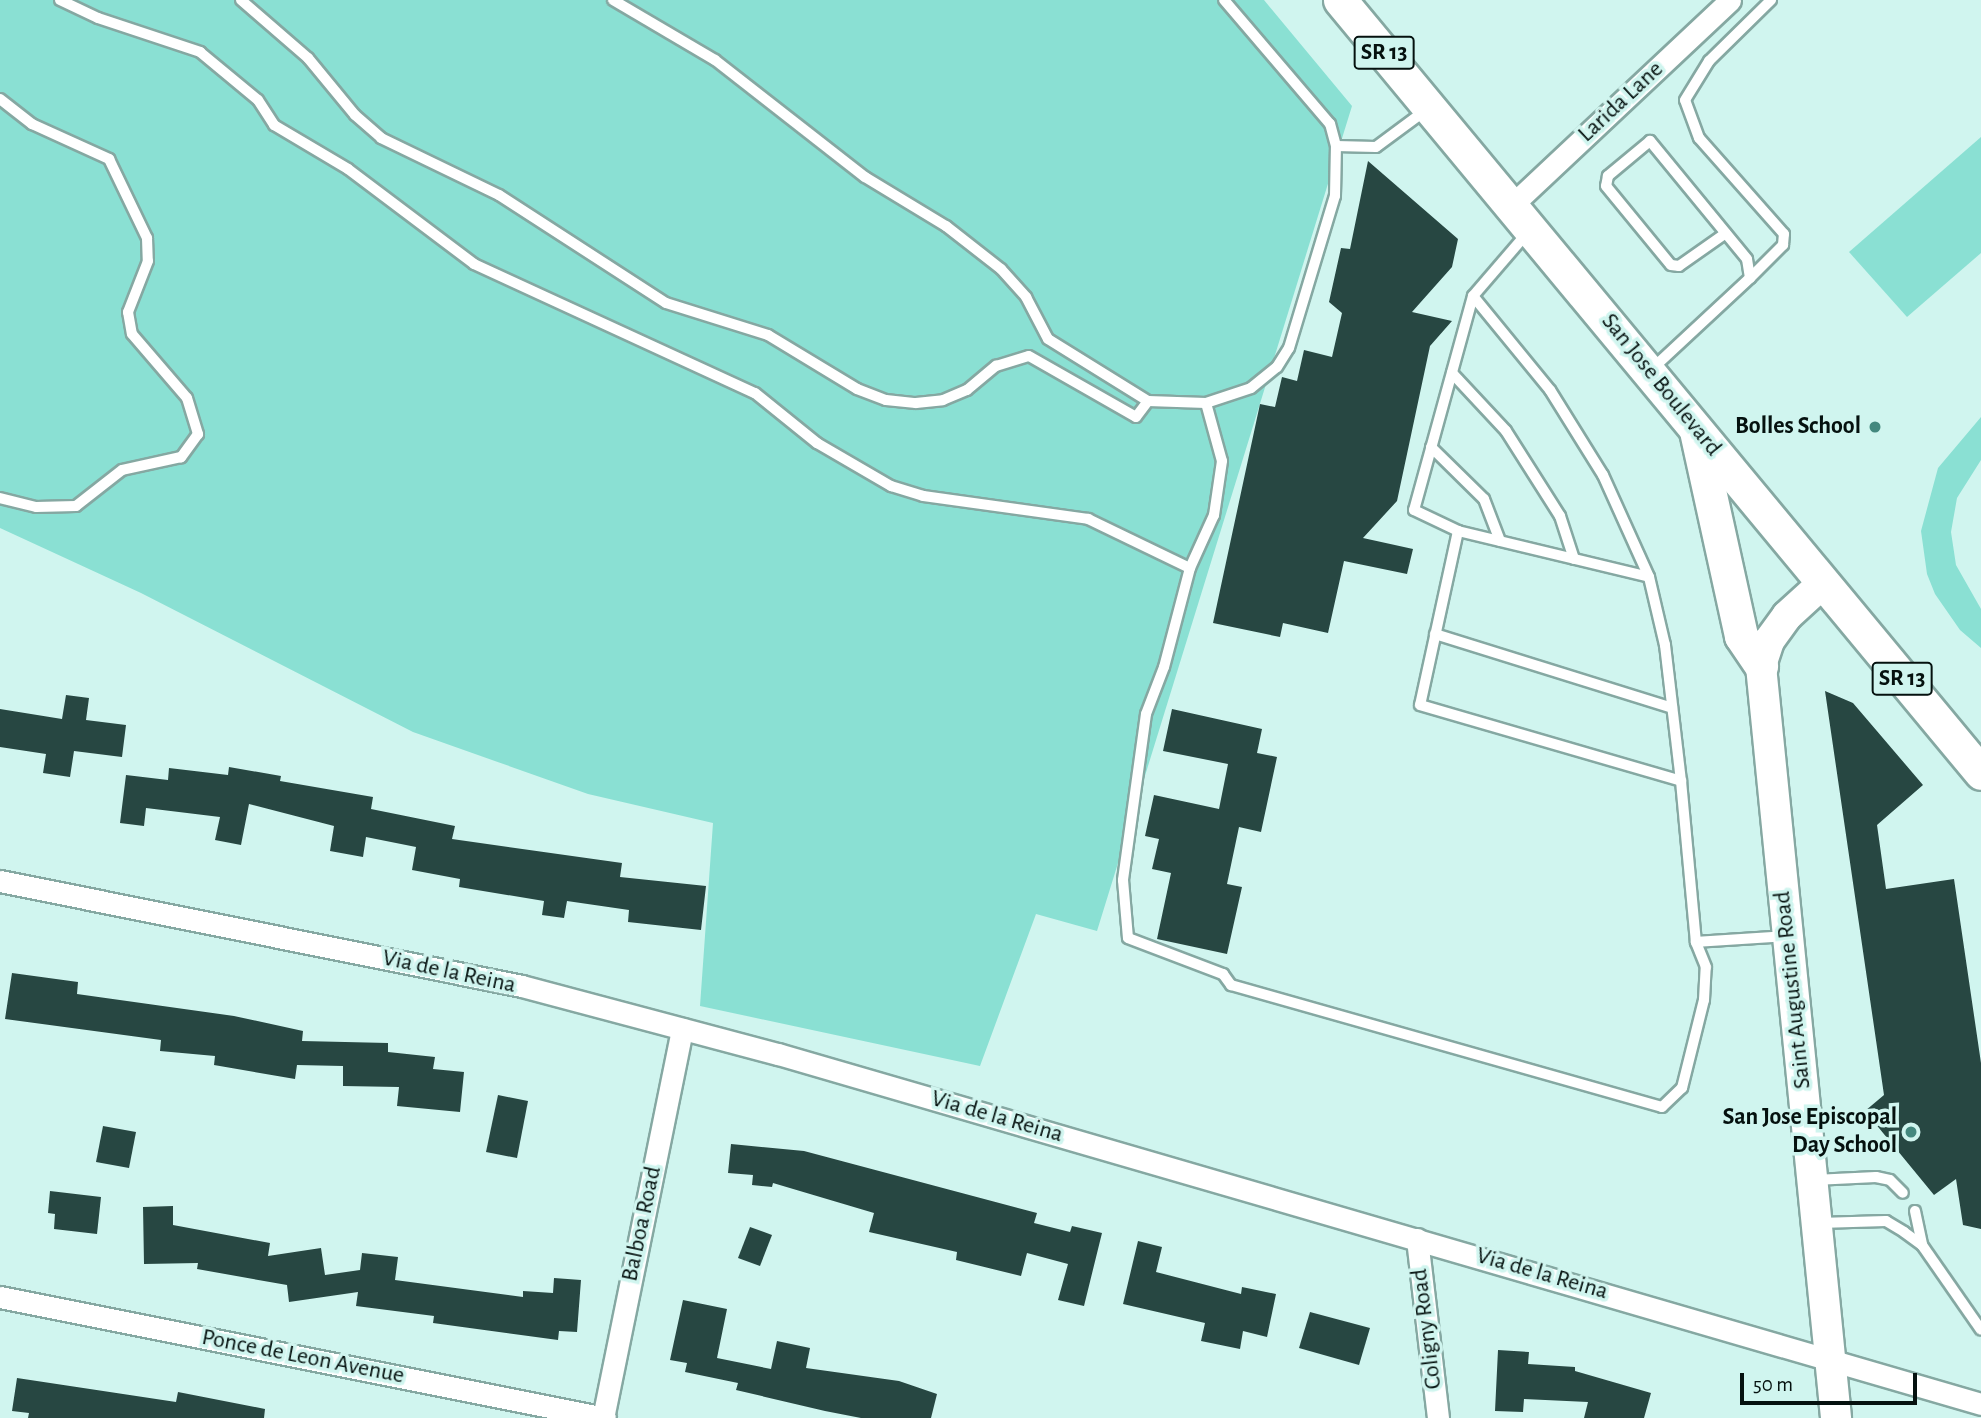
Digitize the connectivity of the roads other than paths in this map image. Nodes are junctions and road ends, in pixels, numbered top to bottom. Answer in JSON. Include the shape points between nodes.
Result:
{"nodes":[{"id":1,"x":60,"y":0,"type":"edge"},
{"id":2,"x":241,"y":0,"type":"edge"},
{"id":3,"x":613,"y":0,"type":"edge"},
{"id":4,"x":1224,"y":0,"type":"edge"},
{"id":5,"x":1340,"y":0,"type":"edge"},
{"id":6,"x":1730,"y":0,"type":"edge"},
{"id":7,"x":1771,"y":0,"type":"edge"},
{"id":8,"x":0,"y":99,"type":"edge"},
{"id":9,"x":1429,"y":107,"type":"junction"},
{"id":10,"x":1336,"y":146,"type":"junction"},
{"id":11,"x":1522,"y":216,"type":"junction"},
{"id":12,"x":1726,"y":233,"type":"junction"},
{"id":13,"x":1750,"y":278,"type":"junction"},
{"id":14,"x":1473,"y":296,"type":"junction"},
{"id":15,"x":1048,"y":339,"type":"junction"},
{"id":16,"x":1029,"y":356,"type":"junction"},
{"id":17,"x":1650,"y":371,"type":"junction"},
{"id":18,"x":1100,"y":372,"type":"junction"},
{"id":19,"x":1452,"y":373,"type":"junction"},
{"id":20,"x":1088,"y":389,"type":"junction"},
{"id":21,"x":1147,"y":401,"type":"junction"},
{"id":22,"x":1206,"y":403,"type":"junction"},
{"id":23,"x":1695,"y":425,"type":"junction"},
{"id":24,"x":1431,"y":447,"type":"junction"},
{"id":25,"x":0,"y":498,"type":"edge"},
{"id":26,"x":1458,"y":531,"type":"junction"},
{"id":27,"x":1500,"y":541,"type":"junction"},
{"id":28,"x":1574,"y":559,"type":"junction"},
{"id":29,"x":1190,"y":568,"type":"junction"},
{"id":30,"x":1649,"y":577,"type":"junction"},
{"id":31,"x":1822,"y":584,"type":"junction"},
{"id":32,"x":1435,"y":634,"type":"junction"},
{"id":33,"x":1761,"y":666,"type":"junction"},
{"id":34,"x":1672,"y":708,"type":"junction"},
{"id":35,"x":1981,"y":773,"type":"edge"},
{"id":36,"x":1681,"y":781,"type":"junction"},
{"id":37,"x":0,"y":881,"type":"edge"},
{"id":38,"x":1788,"y":936,"type":"junction"},
{"id":39,"x":1696,"y":943,"type":"junction"},
{"id":40,"x":682,"y":1029,"type":"junction"},
{"id":41,"x":1812,"y":1181,"type":"junction"},
{"id":42,"x":1903,"y":1193,"type":"dead end"},
{"id":43,"x":1915,"y":1211,"type":"dead end"},
{"id":44,"x":1816,"y":1223,"type":"junction"},
{"id":45,"x":1417,"y":1239,"type":"junction"},
{"id":46,"x":1922,"y":1245,"type":"junction"},
{"id":47,"x":0,"y":1297,"type":"edge"},
{"id":48,"x":1981,"y":1330,"type":"edge"},
{"id":49,"x":1830,"y":1360,"type":"junction"},
{"id":50,"x":1981,"y":1404,"type":"edge"},
{"id":51,"x":603,"y":1418,"type":"edge"},
{"id":52,"x":1438,"y":1418,"type":"edge"},
{"id":53,"x":1836,"y":1418,"type":"edge"}],
"edges":[{"from":1,"to":29,"type":"lane","via":[[98,18],[200,51],[258,100],[274,125],[348,169],[474,264],[755,393],[817,443],[891,486],[923,496],[1088,519]]},
{"from":2,"to":16,"type":"lane","via":[[308,58],[355,115],[381,138],[499,195],[666,303],[768,335],[830,375],[886,400],[943,400],[967,390],[996,366]]},
{"from":3,"to":15,"type":"lane","via":[[715,60],[864,177],[946,226],[1001,269],[1026,297]]},
{"from":4,"to":10,"type":"lane","via":[[1330,124]]},
{"from":5,"to":9,"type":"main road","name":"San Jose Boulevard","number":"SR 13"},
{"from":6,"to":11,"type":"street","name":"Larida Lane"},
{"from":7,"to":13,"type":"lane","via":[[1709,61],[1685,100],[1699,138],[1784,234],[1783,246]]},
{"from":8,"to":25,"type":"lane","via":[[32,124],[109,159],[147,238],[148,261],[128,312],[132,334],[187,398],[198,434],[181,457],[122,470],[76,506],[36,507]]},
{"from":9,"to":10,"type":"lane","via":[[1376,147]]},
{"from":9,"to":11,"type":"main road","name":"San Jose Boulevard","number":"SR 13"},
{"from":10,"to":22,"type":"lane","via":[[1335,196],[1289,348],[1277,366],[1251,388]]},
{"from":11,"to":14,"type":"lane"},
{"from":11,"to":17,"type":"main road","name":"San Jose Boulevard","number":"SR 13"},
{"from":12,"to":12,"type":"lane","via":[[1650,141],[1608,176],[1606,186],[1671,265],[1679,266]]},
{"from":12,"to":13,"type":"lane","via":[[1747,259]]},
{"from":13,"to":17,"type":"lane"},
{"from":14,"to":19,"type":"lane"},
{"from":14,"to":30,"type":"lane","via":[[1550,390],[1603,475]]},
{"from":15,"to":16,"type":"lane"},
{"from":15,"to":18,"type":"lane"},
{"from":16,"to":20,"type":"lane"},
{"from":17,"to":23,"type":"main road","name":"San Jose Boulevard","number":"SR 13"},
{"from":18,"to":20,"type":"lane"},
{"from":18,"to":21,"type":"lane"},
{"from":19,"to":24,"type":"lane"},
{"from":19,"to":28,"type":"lane","via":[[1506,431],[1560,516]]},
{"from":20,"to":21,"type":"lane","via":[[1136,417]]},
{"from":21,"to":22,"type":"lane"},
{"from":22,"to":29,"type":"lane","via":[[1222,461],[1214,515]]},
{"from":23,"to":31,"type":"main road","name":"San Jose Boulevard","number":"SR 13"},
{"from":23,"to":33,"type":"main road","via":[[1716,538],[1741,636]]},
{"from":24,"to":26,"type":"lane","via":[[1414,510]]},
{"from":24,"to":27,"type":"lane","via":[[1484,499]]},
{"from":26,"to":27,"type":"lane"},
{"from":26,"to":32,"type":"lane"},
{"from":27,"to":28,"type":"lane"},
{"from":28,"to":30,"type":"lane"},
{"from":29,"to":39,"type":"lane","via":[[1164,667],[1146,714],[1123,880],[1128,938],[1223,974],[1231,985],[1662,1107],[1682,1088],[1703,1000],[1706,967]]},
{"from":30,"to":34,"type":"lane","via":[[1665,645]]},
{"from":31,"to":33,"type":"main road","name":"Saint Augustine Road","via":[[1787,616],[1769,641]]},
{"from":31,"to":35,"type":"main road","name":"San Jose Boulevard","number":"SR 13"},
{"from":32,"to":34,"type":"lane"},
{"from":32,"to":36,"type":"lane","via":[[1420,705]]},
{"from":33,"to":38,"type":"main road","name":"Saint Augustine Road"},
{"from":34,"to":36,"type":"lane"},
{"from":36,"to":39,"type":"lane"},
{"from":37,"to":40,"type":"street","name":"Via de la Reina","via":[[522,986]]},
{"from":38,"to":39,"type":"lane"},
{"from":38,"to":41,"type":"main road","name":"Saint Augustine Road"},
{"from":40,"to":45,"type":"street","name":"Via de la Reina"},
{"from":40,"to":51,"type":"street","name":"Balboa Road"},
{"from":41,"to":42,"type":"lane","via":[[1876,1177],[1890,1180]]},
{"from":41,"to":44,"type":"main road","name":"Saint Augustine Road"},
{"from":43,"to":46,"type":"lane"},
{"from":44,"to":46,"type":"lane","via":[[1886,1221]]},
{"from":44,"to":49,"type":"main road","name":"Saint Augustine Road"},
{"from":45,"to":49,"type":"street","name":"Via de la Reina"},
{"from":45,"to":52,"type":"street","name":"Coligny Road"},
{"from":46,"to":48,"type":"lane"},
{"from":47,"to":51,"type":"street","name":"Ponce de Leon Avenue"},
{"from":49,"to":50,"type":"street","name":"Via de la Reina"},
{"from":49,"to":53,"type":"main road","name":"Saint Augustine Road"}]}
